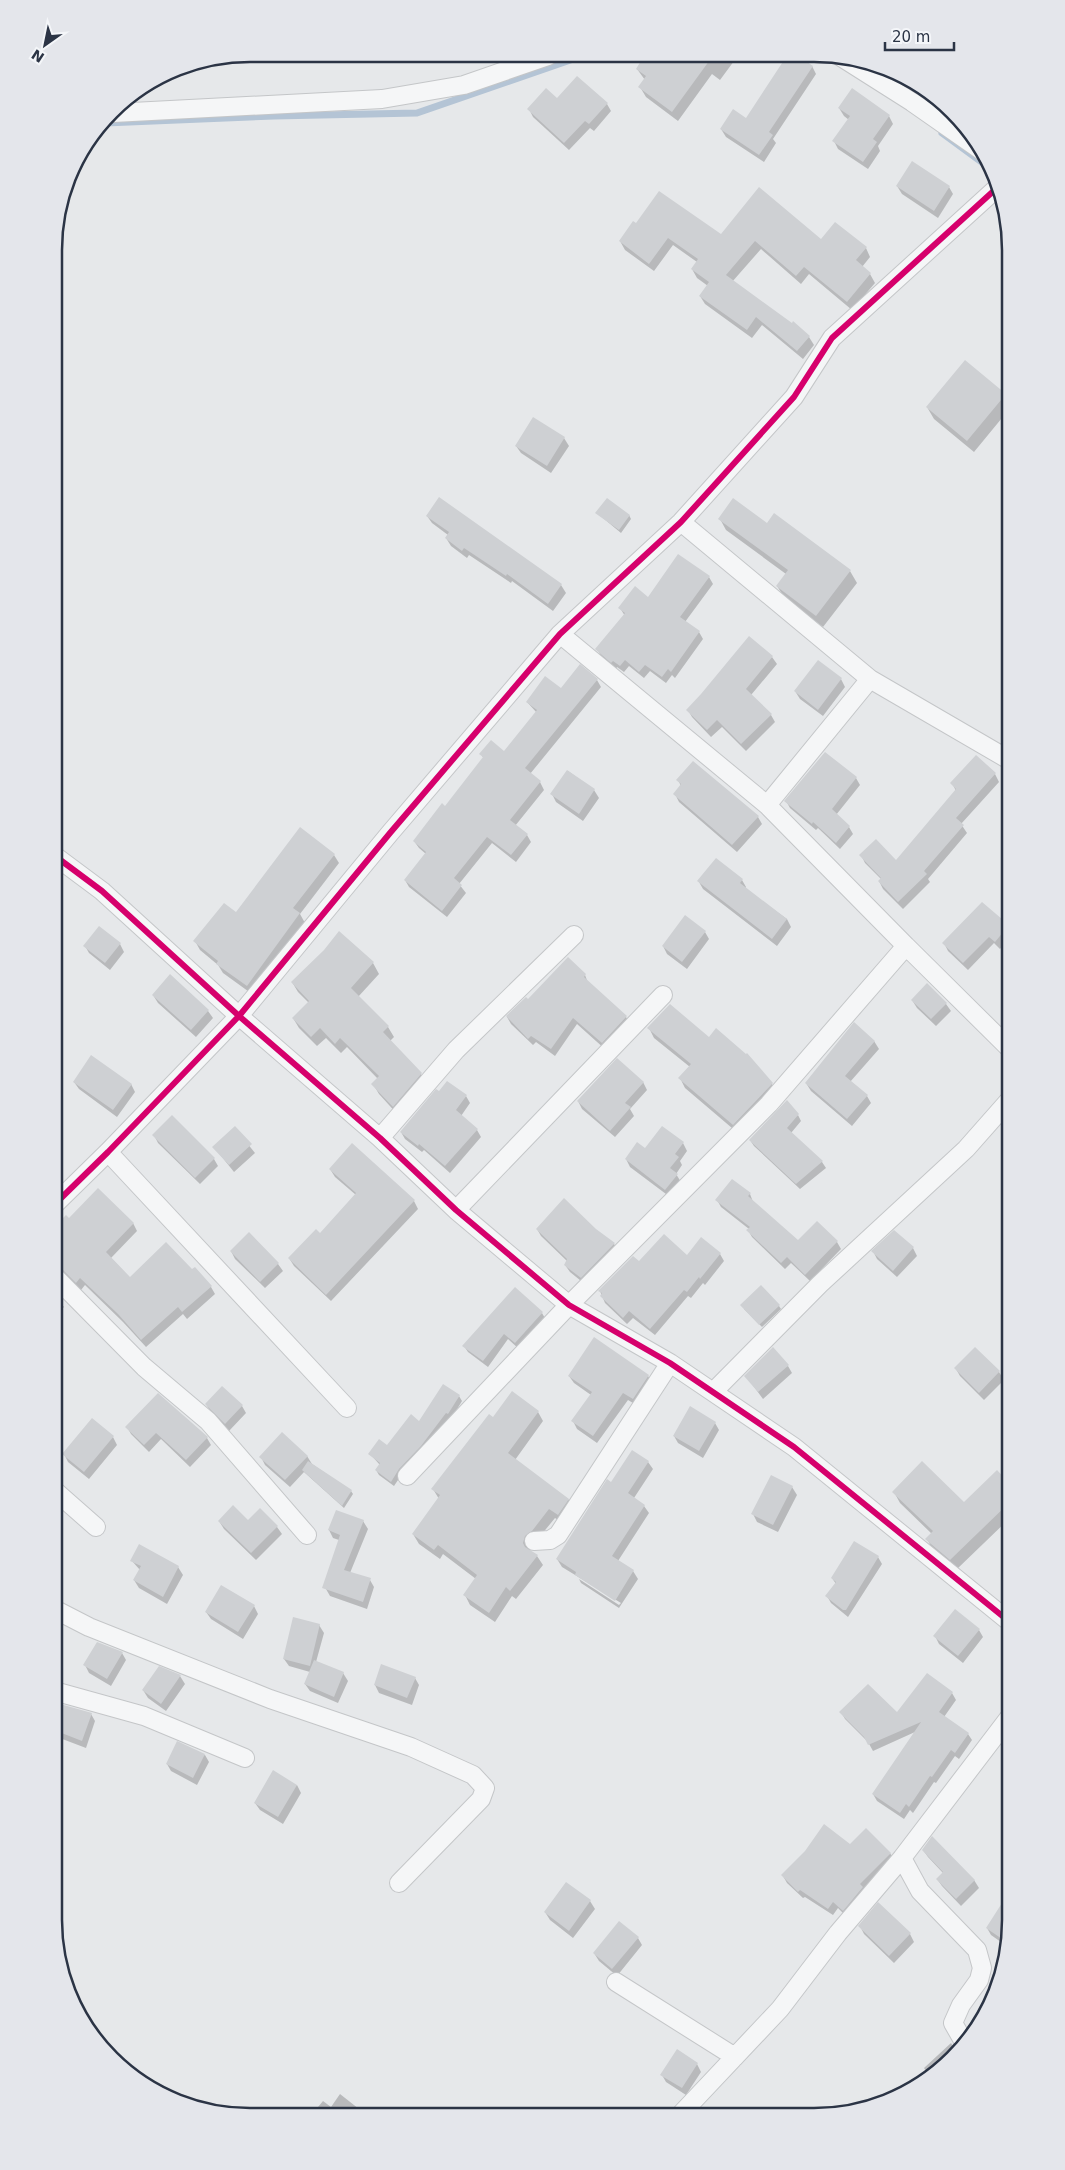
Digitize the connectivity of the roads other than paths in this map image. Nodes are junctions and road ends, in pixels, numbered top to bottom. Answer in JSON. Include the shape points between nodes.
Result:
{"nodes":[{"id":1,"x":531,"y":62,"type":"edge"},
{"id":2,"x":858,"y":68,"type":"edge"},
{"id":3,"x":124,"y":112,"type":"edge"},
{"id":4,"x":968,"y":142,"type":"edge"},
{"id":5,"x":993,"y":191,"type":"edge"},
{"id":6,"x":681,"y":522,"type":"junction"},
{"id":7,"x":560,"y":634,"type":"junction"},
{"id":8,"x":870,"y":678,"type":"junction"},
{"id":9,"x":1002,"y":755,"type":"edge"},
{"id":10,"x":767,"y":805,"type":"junction"},
{"id":11,"x":62,"y":861,"type":"edge"},
{"id":12,"x":574,"y":935,"type":"dead end"},
{"id":13,"x":906,"y":946,"type":"junction"},
{"id":14,"x":663,"y":995,"type":"dead end"},
{"id":15,"x":239,"y":1016,"type":"junction"},
{"id":16,"x":1002,"y":1041,"type":"edge"},
{"id":17,"x":1002,"y":1108,"type":"edge"},
{"id":18,"x":380,"y":1138,"type":"junction"},
{"id":19,"x":108,"y":1152,"type":"junction"},
{"id":20,"x":62,"y":1197,"type":"edge"},
{"id":21,"x":456,"y":1210,"type":"junction"},
{"id":22,"x":62,"y":1284,"type":"edge"},
{"id":23,"x":569,"y":1305,"type":"junction"},
{"id":24,"x":670,"y":1363,"type":"junction"},
{"id":25,"x":712,"y":1392,"type":"junction"},
{"id":26,"x":347,"y":1408,"type":"dead end"},
{"id":27,"x":407,"y":1476,"type":"dead end"},
{"id":28,"x":62,"y":1497,"type":"edge"},
{"id":29,"x":96,"y":1527,"type":"dead end"},
{"id":30,"x":307,"y":1534,"type":"dead end"},
{"id":31,"x":534,"y":1541,"type":"dead end"},
{"id":32,"x":62,"y":1613,"type":"edge"},
{"id":33,"x":1002,"y":1616,"type":"edge"},
{"id":34,"x":62,"y":1693,"type":"edge"},
{"id":35,"x":1002,"y":1727,"type":"edge"},
{"id":36,"x":245,"y":1758,"type":"dead end"},
{"id":37,"x":902,"y":1858,"type":"junction"},
{"id":38,"x":399,"y":1884,"type":"dead end"},
{"id":39,"x":616,"y":1982,"type":"dead end"},
{"id":40,"x":962,"y":2037,"type":"edge"},
{"id":41,"x":735,"y":2057,"type":"junction"},
{"id":42,"x":687,"y":2108,"type":"edge"}],
"edges":[{"from":1,"to":3,"type":"street","via":[[464,85],[382,99]]},
{"from":2,"to":4,"type":"street"},
{"from":5,"to":6,"type":"street","via":[[832,338],[794,396]]},
{"from":6,"to":7,"type":"street"},
{"from":6,"to":8,"type":"street"},
{"from":7,"to":10,"type":"street"},
{"from":7,"to":15,"type":"street"},
{"from":8,"to":9,"type":"street"},
{"from":8,"to":10,"type":"street"},
{"from":10,"to":13,"type":"street"},
{"from":11,"to":15,"type":"street","via":[[102,891]]},
{"from":12,"to":18,"type":"street","via":[[456,1050]]},
{"from":13,"to":16,"type":"street"},
{"from":13,"to":23,"type":"street","via":[[769,1104]]},
{"from":14,"to":21,"type":"street"},
{"from":15,"to":18,"type":"street"},
{"from":15,"to":19,"type":"street"},
{"from":17,"to":25,"type":"street","via":[[966,1149],[820,1284]]},
{"from":18,"to":21,"type":"street"},
{"from":19,"to":20,"type":"street"},
{"from":19,"to":26,"type":"street"},
{"from":21,"to":23,"type":"street"},
{"from":22,"to":30,"type":"street","via":[[144,1367],[208,1422]]},
{"from":23,"to":24,"type":"street"},
{"from":23,"to":27,"type":"street"},
{"from":24,"to":25,"type":"street"},
{"from":24,"to":31,"type":"street","via":[[558,1535],[550,1540]]},
{"from":25,"to":33,"type":"street","via":[[794,1447]]},
{"from":28,"to":29,"type":"street"},
{"from":32,"to":38,"type":"street","via":[[89,1627],[270,1699],[411,1746],[473,1776],[485,1788],[481,1798]]},
{"from":34,"to":36,"type":"street","via":[[144,1716]]},
{"from":35,"to":37,"type":"street"},
{"from":37,"to":40,"type":"street","via":[[920,1891],[977,1950],[982,1968],[979,1980],[953,2022]]},
{"from":37,"to":41,"type":"street","via":[[838,1933],[780,2009]]},
{"from":39,"to":41,"type":"street"},
{"from":41,"to":42,"type":"street"}]}
